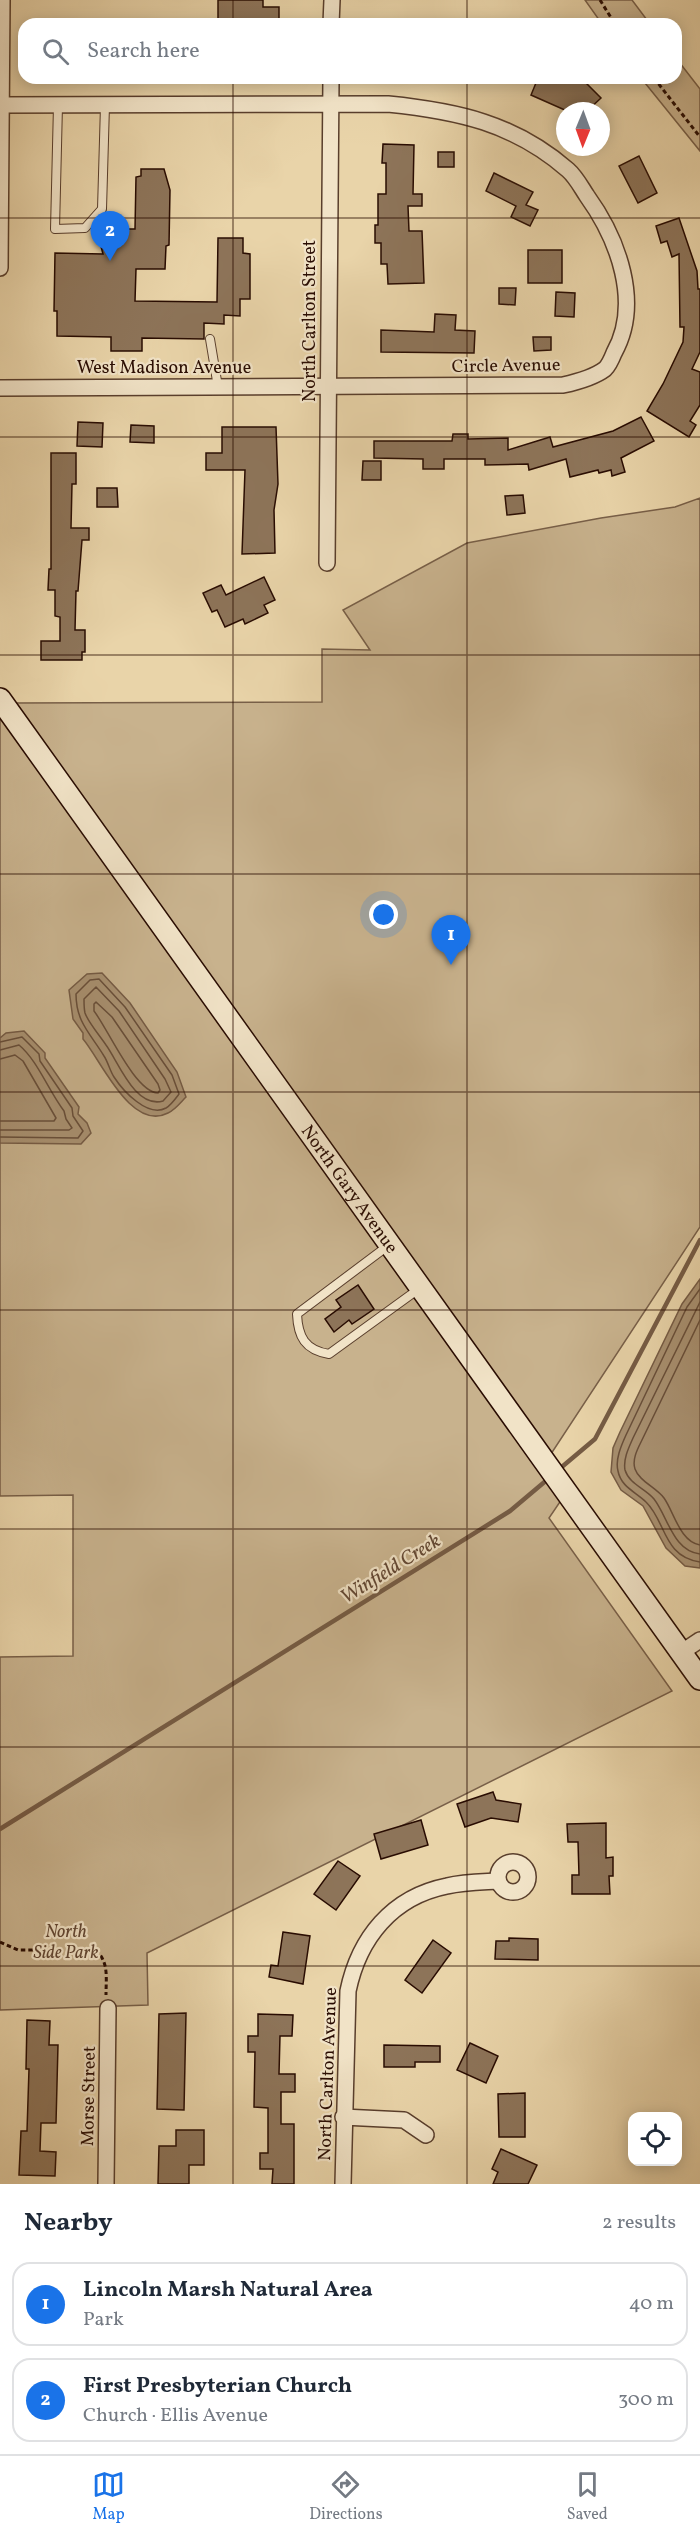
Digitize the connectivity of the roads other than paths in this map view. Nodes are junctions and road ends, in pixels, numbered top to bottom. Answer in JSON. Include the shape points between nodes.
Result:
{"nodes":[{"id":1,"x":2,"y":0,"type":"edge"},
{"id":2,"x":332,"y":0,"type":"edge"},
{"id":3,"x":331,"y":18,"type":"edge"},
{"id":4,"x":331,"y":84,"type":"edge"},
{"id":5,"x":331,"y":104,"type":"junction"},
{"id":6,"x":1,"y":105,"type":"edge"},
{"id":7,"x":58,"y":105,"type":"junction"},
{"id":8,"x":105,"y":105,"type":"junction"},
{"id":9,"x":0,"y":268,"type":"edge"},
{"id":10,"x":210,"y":339,"type":"dead end"},
{"id":11,"x":328,"y":386,"type":"junction"},
{"id":12,"x":218,"y":387,"type":"junction"},
{"id":13,"x":0,"y":388,"type":"edge"},
{"id":14,"x":327,"y":564,"type":"dead end"},
{"id":15,"x":0,"y":699,"type":"edge"},
{"id":16,"x":390,"y":1244,"type":"junction"},
{"id":17,"x":421,"y":1288,"type":"junction"},
{"id":18,"x":700,"y":1640,"type":"edge"},
{"id":19,"x":682,"y":1652,"type":"junction"},
{"id":20,"x":700,"y":1679,"type":"edge"},
{"id":21,"x":498,"y":1881,"type":"dead end"},
{"id":22,"x":108,"y":2008,"type":"road end"},
{"id":23,"x":343,"y":2117,"type":"junction"},
{"id":24,"x":426,"y":2135,"type":"dead end"},
{"id":25,"x":106,"y":2184,"type":"edge"},
{"id":26,"x":343,"y":2184,"type":"edge"}],
"edges":[{"from":1,"to":6,"type":"street"},
{"from":2,"to":3,"type":"street"},
{"from":4,"to":5,"type":"street","name":"North Carlton Street"},
{"from":5,"to":8,"type":"street","name":"Circle Avenue"},
{"from":5,"to":11,"type":"street","name":"North Carlton Street"},
{"from":5,"to":11,"type":"street","name":"Circle Avenue","via":[[388,104],[443,111],[494,124],[534,144],[570,172],[597,210],[618,255],[626,294],[623,334],[606,368],[578,382]]},
{"from":6,"to":7,"type":"street","name":"Circle Avenue"},
{"from":6,"to":9,"type":"street"},
{"from":7,"to":8,"type":"street","name":"Circle Avenue"},
{"from":7,"to":8,"type":"lane","via":[[55,229],[85,228],[102,209]]},
{"from":10,"to":12,"type":"lane"},
{"from":11,"to":12,"type":"street","name":"West Madison Avenue"},
{"from":11,"to":14,"type":"street","name":"North Carlton Street"},
{"from":12,"to":13,"type":"street","name":"West Madison Avenue"},
{"from":15,"to":16,"type":"street","name":"North Gary Avenue"},
{"from":16,"to":17,"type":"street","name":"North Gary Avenue"},
{"from":16,"to":17,"type":"lane","via":[[297,1314],[301,1339],[317,1352],[329,1354]]},
{"from":17,"to":19,"type":"street","name":"North Gary Avenue"},
{"from":18,"to":19,"type":"street"},
{"from":19,"to":20,"type":"street","name":"North Gary Avenue"},
{"from":21,"to":23,"type":"street","name":"North Carlton Avenue","via":[[447,1886],[424,1893],[382,1919],[362,1949],[348,1991]]},
{"from":22,"to":25,"type":"street","name":"Morse Street"},
{"from":23,"to":24,"type":"street","via":[[404,2120]]},
{"from":23,"to":26,"type":"street","name":"North Carlton Avenue"}]}
